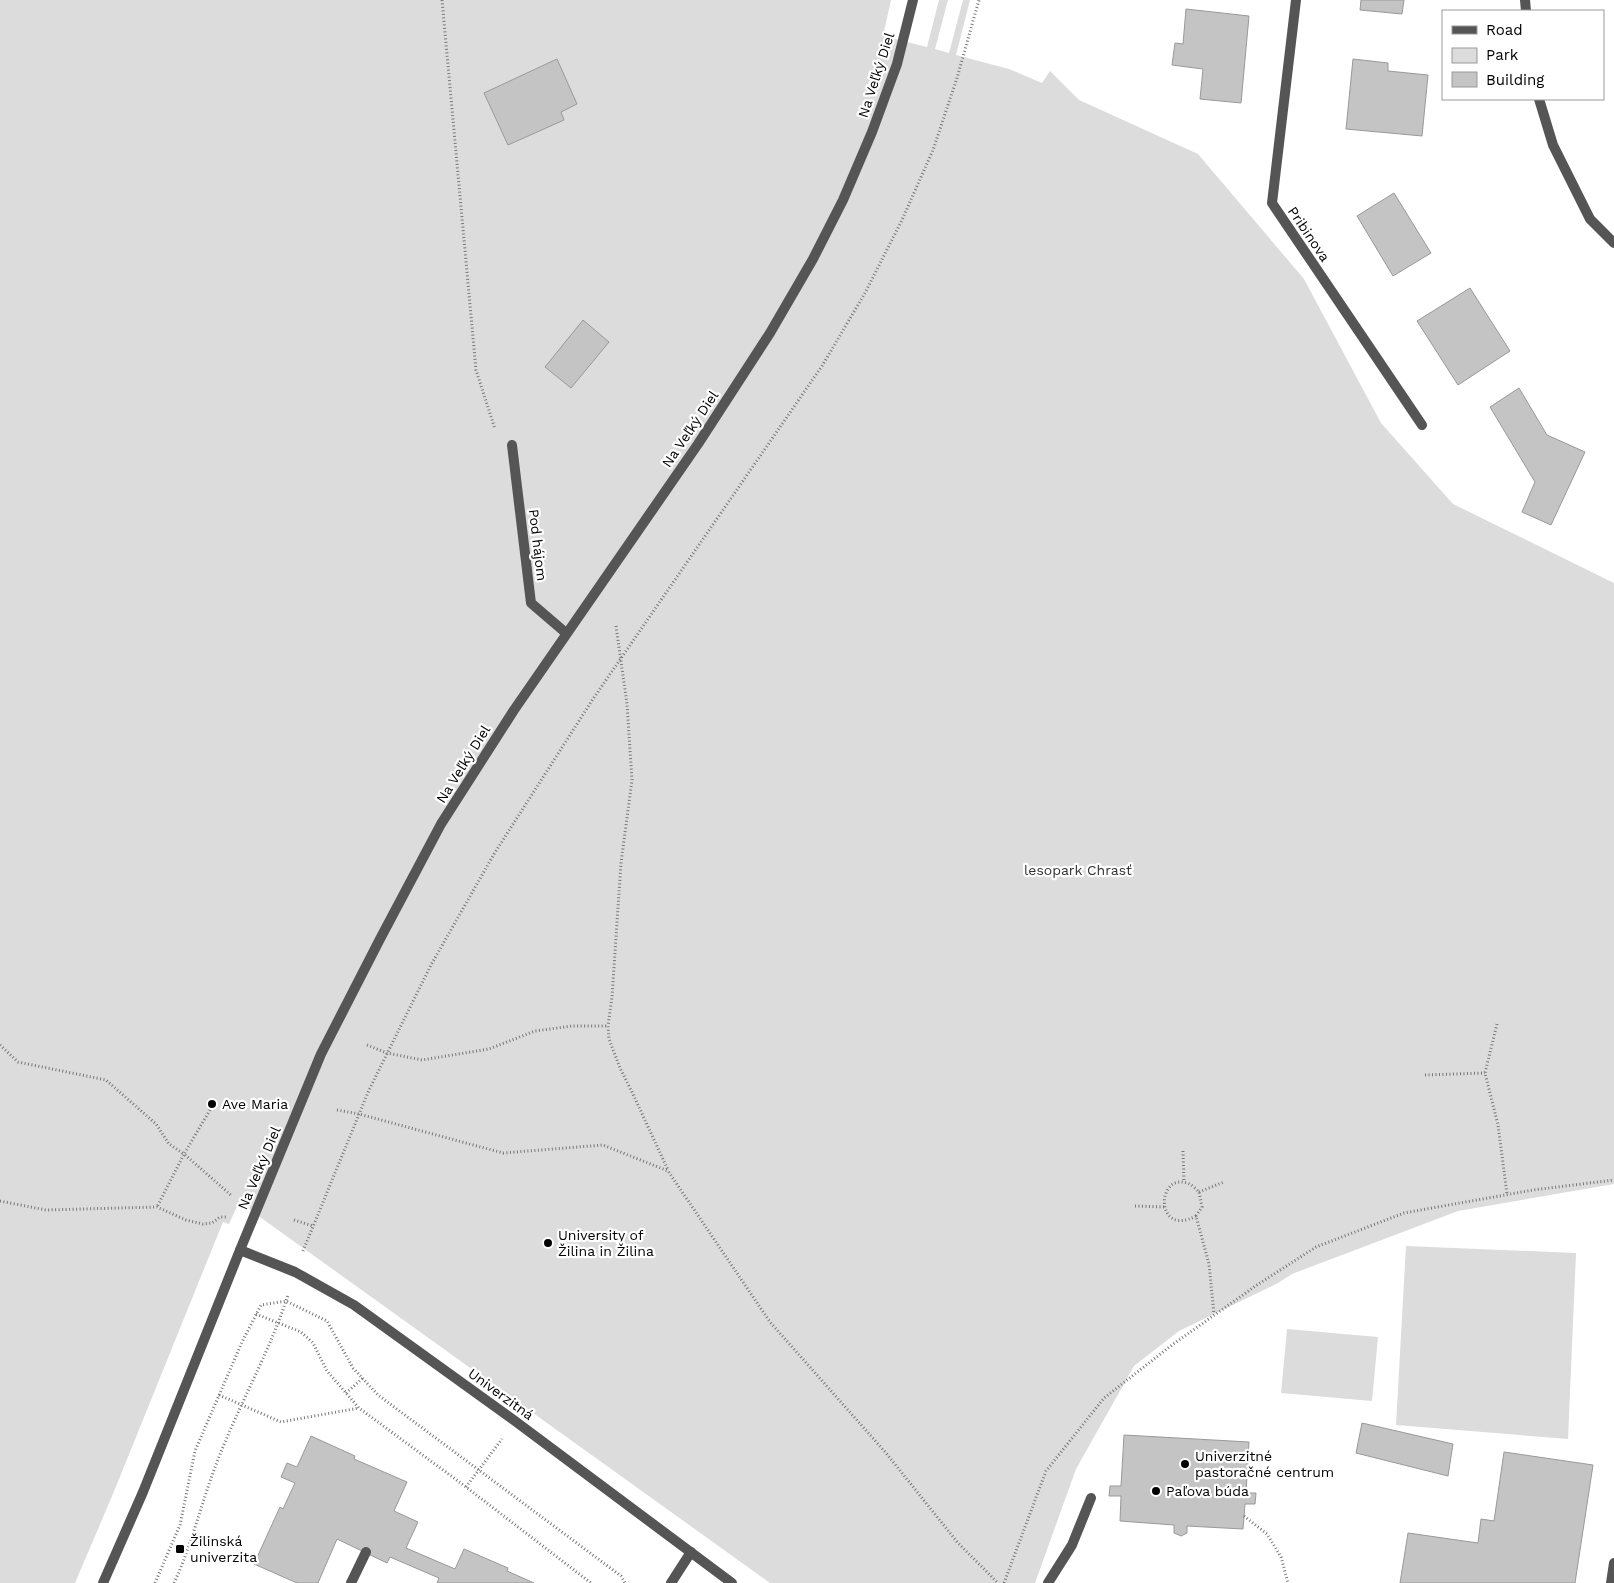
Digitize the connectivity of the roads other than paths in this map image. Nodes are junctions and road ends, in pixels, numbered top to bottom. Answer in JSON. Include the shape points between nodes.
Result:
{"nodes":[{"id":1,"x":914,"y":0,"type":"edge"},
{"id":2,"x":1296,"y":0,"type":"edge"},
{"id":3,"x":1539,"y":100,"type":"edge"},
{"id":4,"x":1614,"y":243,"type":"edge"},
{"id":5,"x":1422,"y":424,"type":"dead end"},
{"id":6,"x":512,"y":445,"type":"road end"},
{"id":7,"x":566,"y":633,"type":"junction"},
{"id":8,"x":240,"y":1250,"type":"junction"},
{"id":9,"x":1091,"y":1498,"type":"dead end"},
{"id":10,"x":366,"y":1552,"type":"dead end"},
{"id":11,"x":691,"y":1552,"type":"junction"},
{"id":12,"x":1614,"y":1563,"type":"edge"},
{"id":13,"x":103,"y":1583,"type":"edge"},
{"id":14,"x":351,"y":1583,"type":"edge"},
{"id":15,"x":671,"y":1583,"type":"edge"},
{"id":16,"x":732,"y":1583,"type":"edge"},
{"id":17,"x":1048,"y":1583,"type":"edge"},
{"id":18,"x":1611,"y":1583,"type":"edge"}],
"edges":[{"from":1,"to":7,"type":"street","name":"Na Veľký Diel","via":[[897,64],[872,132],[843,200],[812,259],[770,332],[698,444]]},
{"from":2,"to":5,"type":"street","name":"Pribinova","via":[[1272,203]]},
{"from":3,"to":4,"type":"street","via":[[1553,145],[1590,219]]},
{"from":6,"to":7,"type":"street","name":"Pod hájom","via":[[531,603]]},
{"from":7,"to":8,"type":"street","name":"Na Veľký Diel","via":[[441,824],[380,939],[321,1054]]},
{"from":8,"to":11,"type":"street","name":"Univerzitná","via":[[295,1272],[354,1305]]},
{"from":8,"to":13,"type":"street","name":"Na Veľký Diel"},
{"from":9,"to":17,"type":"street","via":[[1072,1544]]},
{"from":10,"to":14,"type":"street"},
{"from":11,"to":15,"type":"street"},
{"from":11,"to":16,"type":"street","name":"Univerzitná"},
{"from":12,"to":18,"type":"street"}]}
